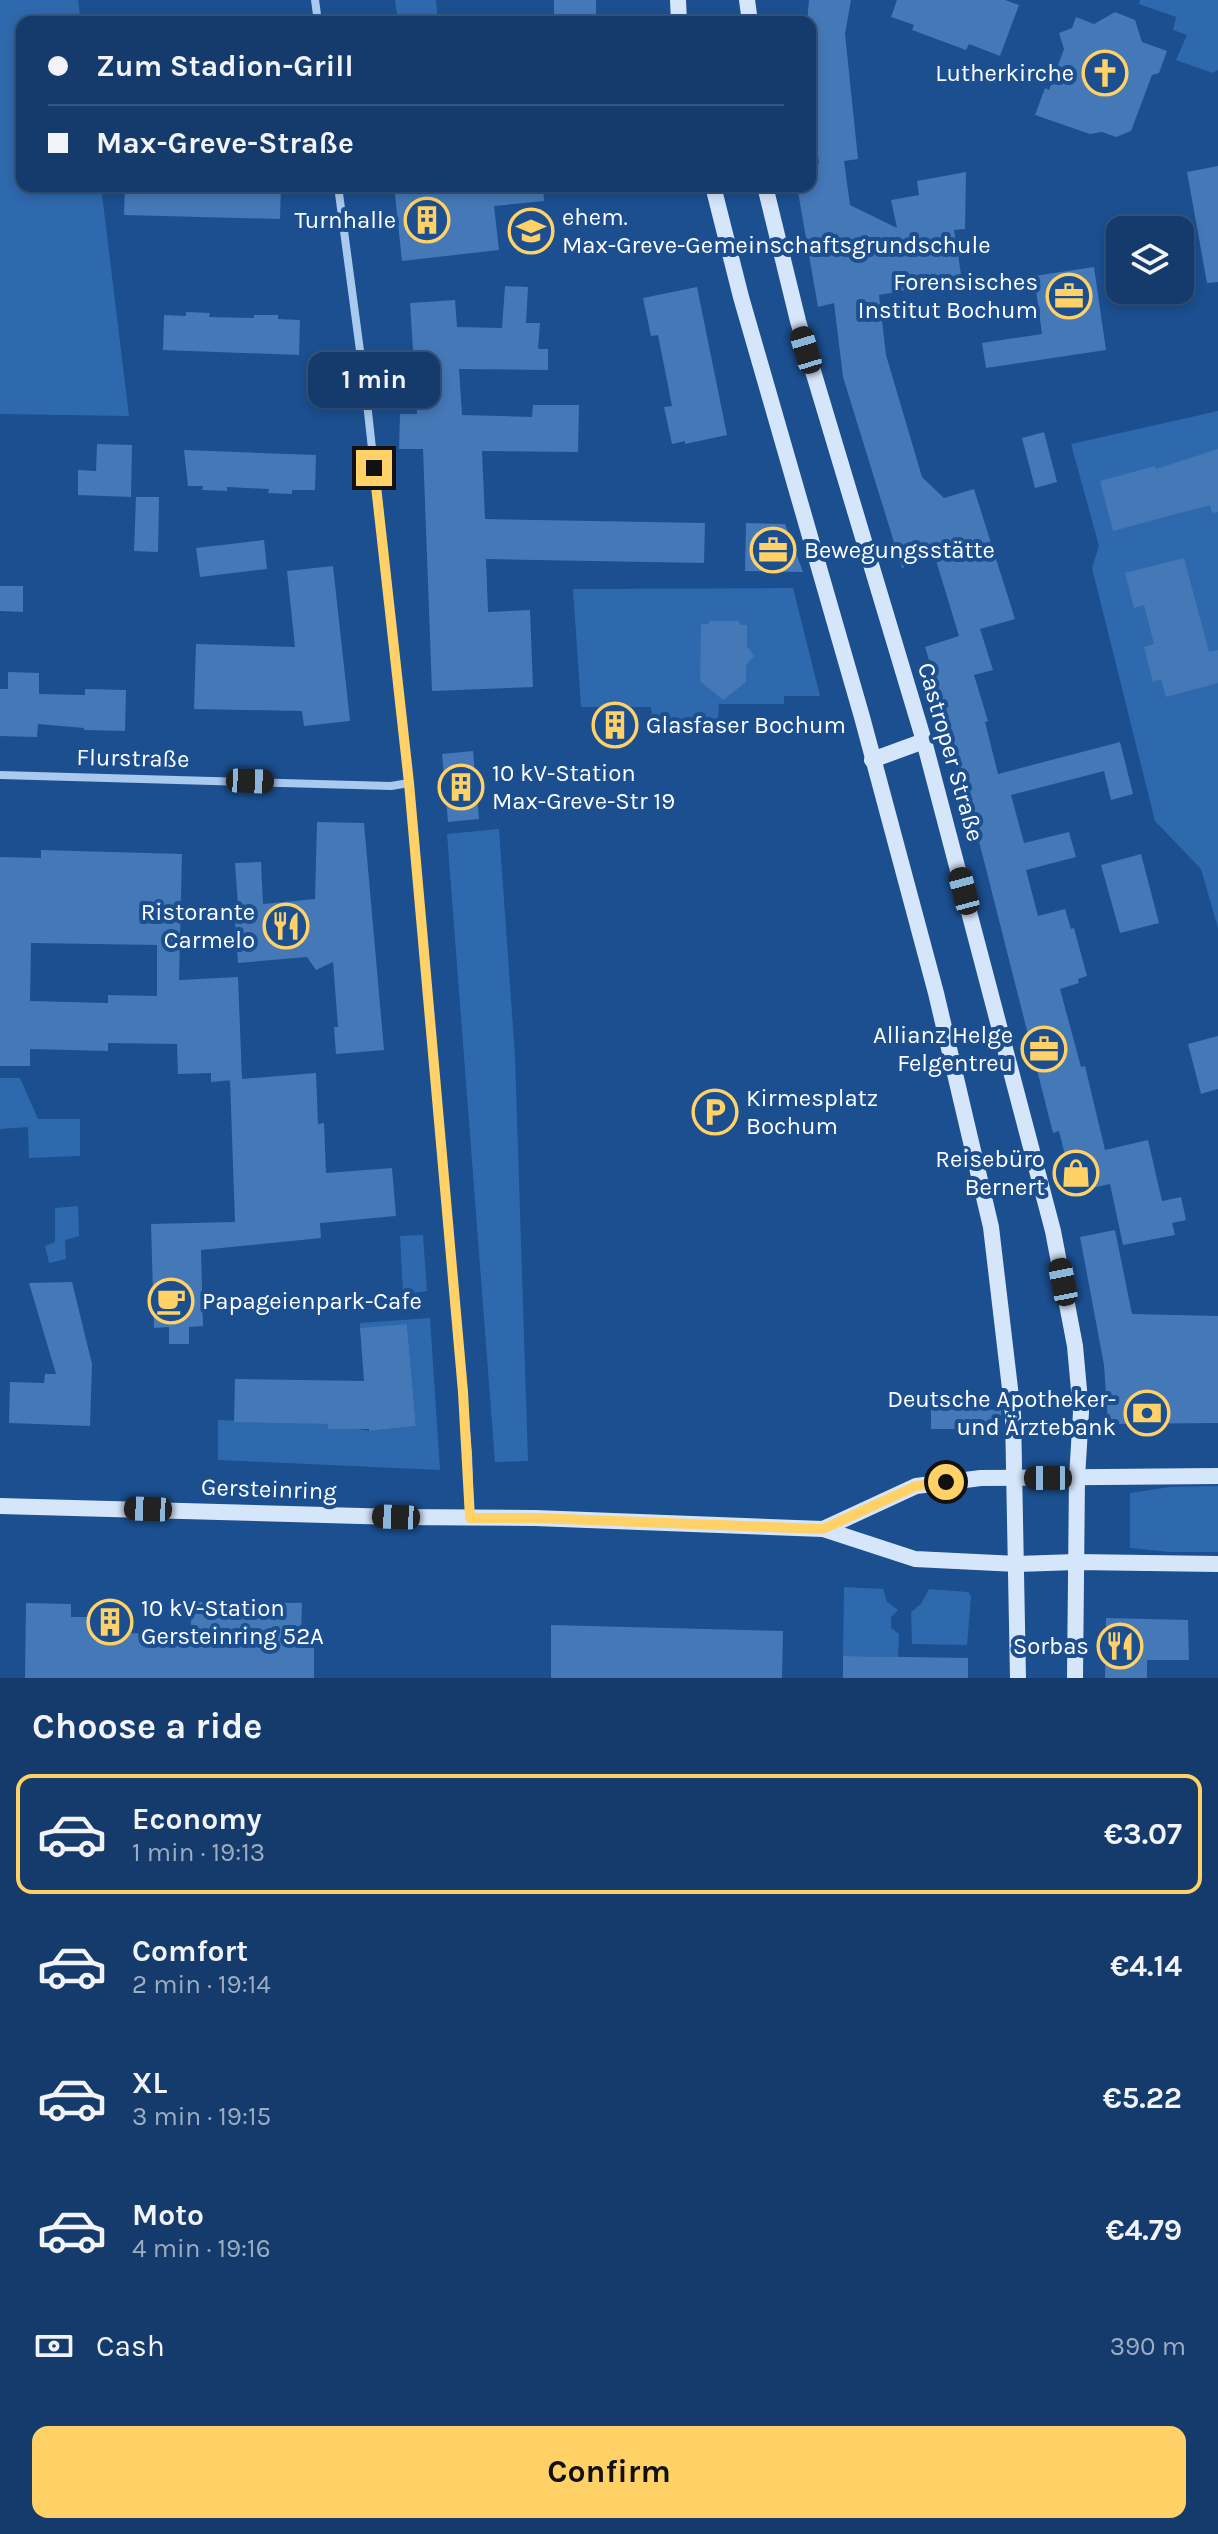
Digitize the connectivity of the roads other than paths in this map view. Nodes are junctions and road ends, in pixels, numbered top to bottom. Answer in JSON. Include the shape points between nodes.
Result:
{"nodes":[{"id":1,"x":339,"y":192,"type":"edge"},
{"id":2,"x":715,"y":192,"type":"edge"},
{"id":3,"x":766,"y":192,"type":"edge"},
{"id":4,"x":924,"y":741,"type":"junction"},
{"id":5,"x":872,"y":760,"type":"junction"},
{"id":6,"x":0,"y":775,"type":"edge"},
{"id":7,"x":409,"y":783,"type":"junction"},
{"id":8,"x":1218,"y":1476,"type":"edge"},
{"id":9,"x":1016,"y":1478,"type":"junction"},
{"id":10,"x":1077,"y":1478,"type":"junction"},
{"id":11,"x":0,"y":1506,"type":"edge"},
{"id":12,"x":470,"y":1518,"type":"junction"},
{"id":13,"x":823,"y":1529,"type":"junction"},
{"id":14,"x":1076,"y":1562,"type":"junction"},
{"id":15,"x":1017,"y":1564,"type":"junction"},
{"id":16,"x":1218,"y":1564,"type":"edge"},
{"id":17,"x":1018,"y":1678,"type":"edge"},
{"id":18,"x":1075,"y":1678,"type":"edge"}],
"edges":[{"from":1,"to":7,"type":"street"},
{"from":2,"to":5,"type":"main road"},
{"from":3,"to":4,"type":"main road","name":"Castroper Straße","via":[[798,321]]},
{"from":4,"to":5,"type":"main road"},
{"from":4,"to":10,"type":"main road","name":"Castroper Straße","via":[[1053,1231],[1075,1346],[1081,1412]]},
{"from":5,"to":9,"type":"main road","via":[[936,993],[991,1227]]},
{"from":6,"to":7,"type":"street","name":"Flurstraße"},
{"from":7,"to":12,"type":"street"},
{"from":8,"to":10,"type":"main road"},
{"from":9,"to":10,"type":"main road"},
{"from":9,"to":13,"type":"main road","name":"Gersteinring","via":[[916,1486]]},
{"from":9,"to":15,"type":"main road"},
{"from":10,"to":14,"type":"main road","name":"Castroper Straße"},
{"from":11,"to":12,"type":"main road","name":"Gersteinring"},
{"from":12,"to":13,"type":"main road","name":"Gersteinring"},
{"from":13,"to":15,"type":"main road","name":"Gersteinring","via":[[915,1559]]},
{"from":14,"to":15,"type":"main road"},
{"from":14,"to":16,"type":"main road"},
{"from":14,"to":18,"type":"main road","name":"Castroper Straße"},
{"from":15,"to":17,"type":"main road"}]}
